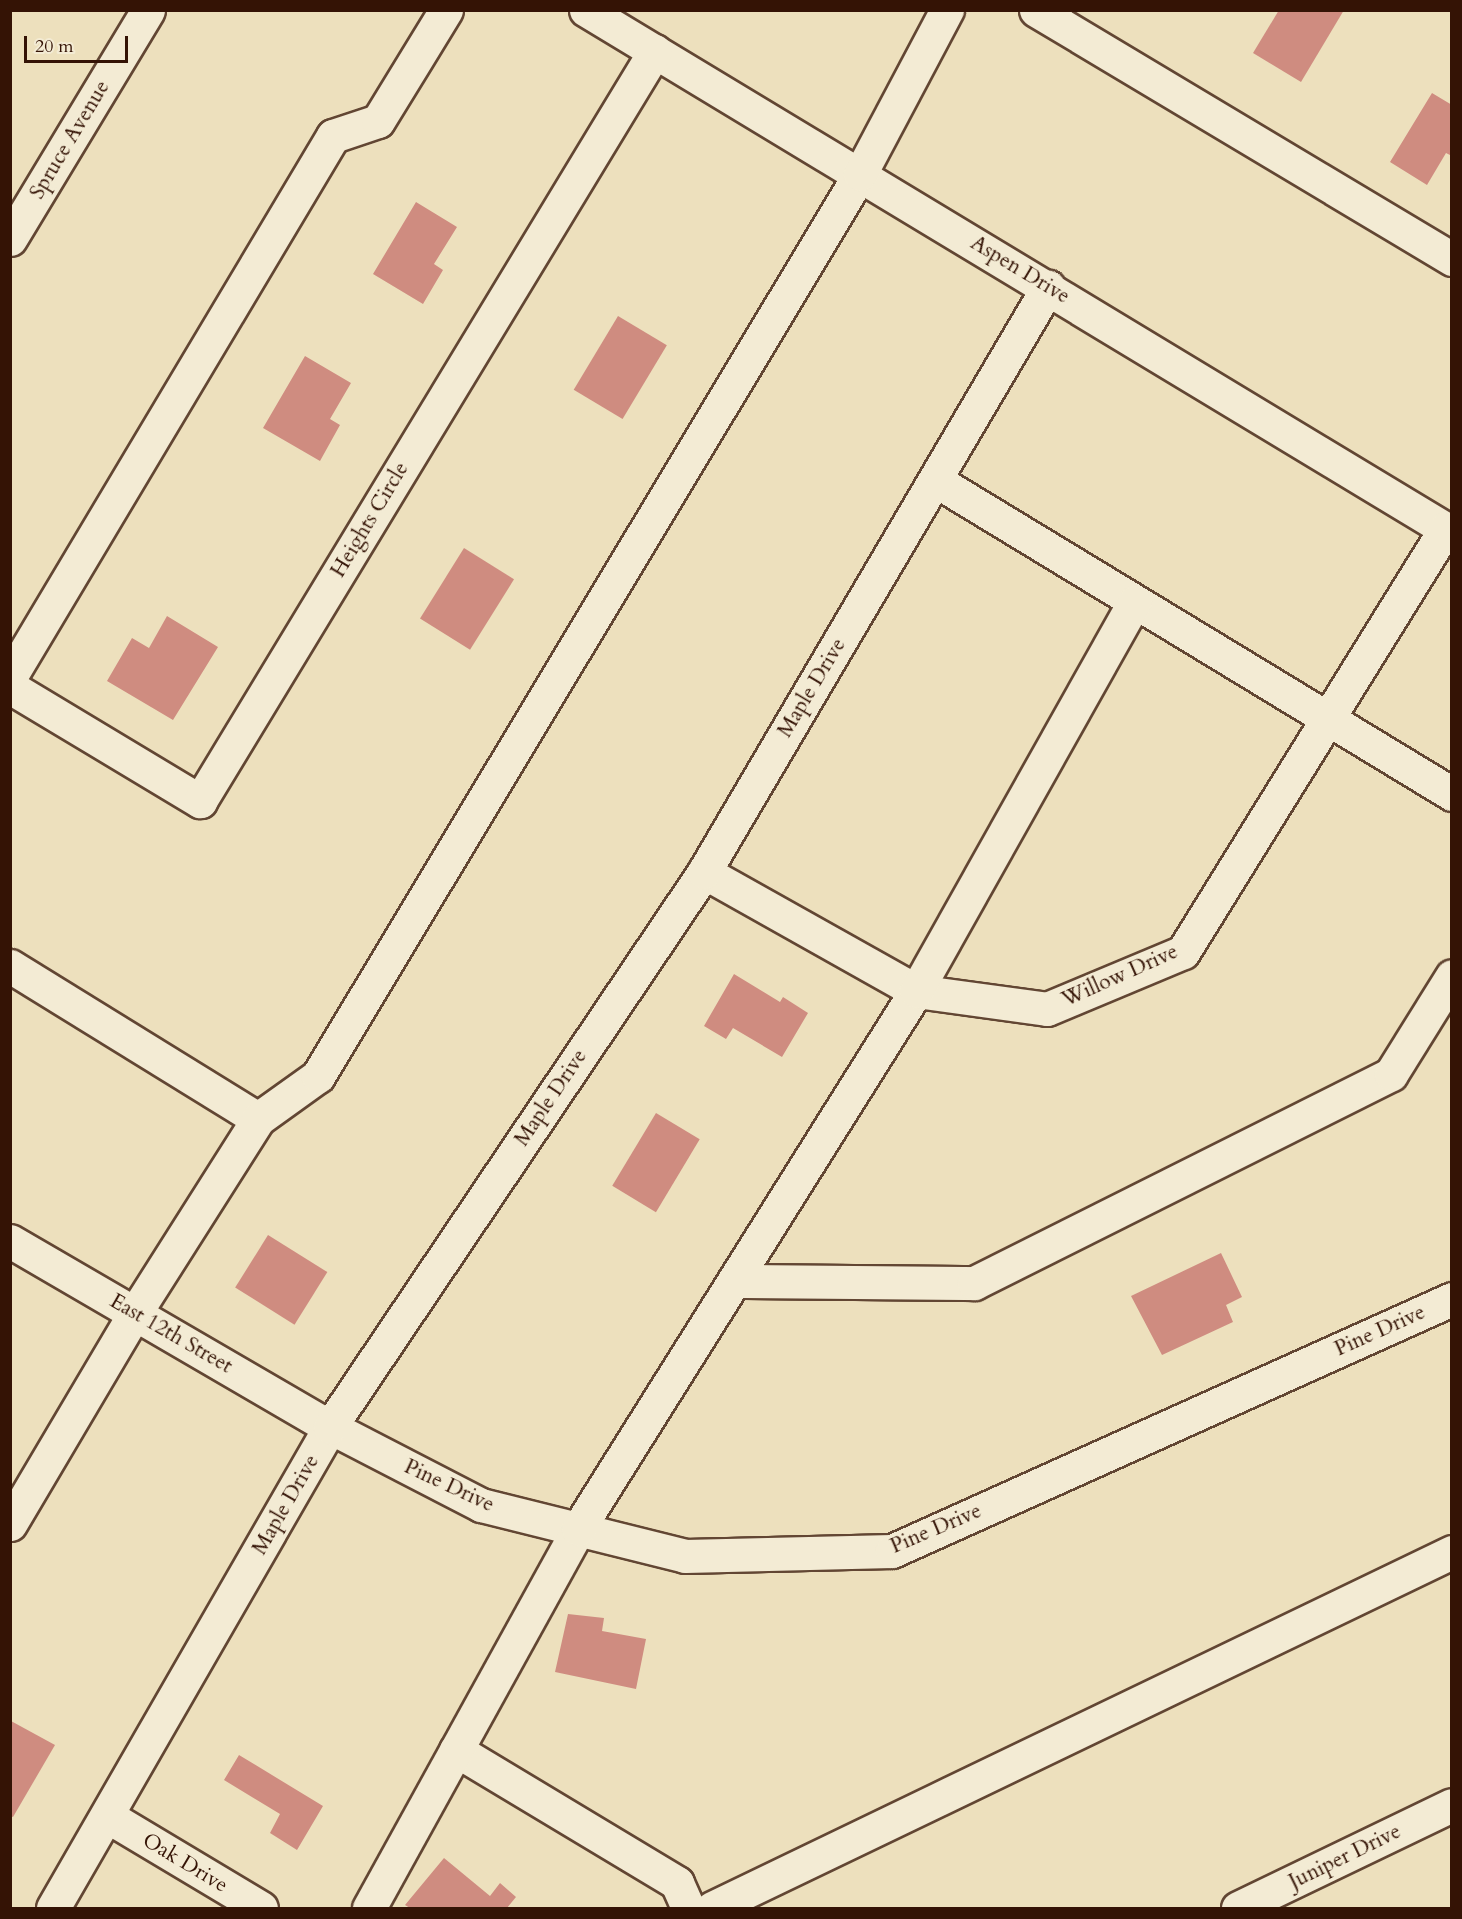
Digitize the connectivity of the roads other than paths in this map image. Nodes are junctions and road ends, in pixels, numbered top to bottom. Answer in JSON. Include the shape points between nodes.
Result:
{"nodes":[{"id":1,"x":148,"y":10,"type":"edge"},
{"id":2,"x":446,"y":10,"type":"edge"},
{"id":3,"x":586,"y":10,"type":"edge"},
{"id":4,"x":947,"y":10,"type":"edge"},
{"id":5,"x":1036,"y":10,"type":"edge"},
{"id":6,"x":655,"y":51,"type":"junction"},
{"id":7,"x":860,"y":174,"type":"junction"},
{"id":8,"x":10,"y":239,"type":"edge"},
{"id":9,"x":1452,"y":259,"type":"edge"},
{"id":10,"x":1048,"y":287,"type":"junction"},
{"id":11,"x":935,"y":480,"type":"junction"},
{"id":12,"x":1448,"y":531,"type":"edge"},
{"id":13,"x":1134,"y":602,"type":"junction"},
{"id":14,"x":10,"y":677,"type":"edge"},
{"id":15,"x":10,"y":687,"type":"edge"},
{"id":16,"x":1326,"y":721,"type":"junction"},
{"id":17,"x":1452,"y":794,"type":"edge"},
{"id":18,"x":704,"y":872,"type":"junction"},
{"id":19,"x":10,"y":966,"type":"edge"},
{"id":20,"x":1452,"y":976,"type":"edge"},
{"id":21,"x":916,"y":991,"type":"junction"},
{"id":22,"x":258,"y":1119,"type":"junction"},
{"id":23,"x":10,"y":1241,"type":"edge"},
{"id":24,"x":734,"y":1281,"type":"junction"},
{"id":25,"x":1452,"y":1299,"type":"edge"},
{"id":26,"x":135,"y":1313,"type":"junction"},
{"id":27,"x":330,"y":1427,"type":"junction"},
{"id":28,"x":10,"y":1524,"type":"edge"},
{"id":29,"x":578,"y":1529,"type":"junction"},
{"id":30,"x":1452,"y":1552,"type":"edge"},
{"id":31,"x":456,"y":1750,"type":"junction"},
{"id":32,"x":1452,"y":1805,"type":"edge"},
{"id":33,"x":109,"y":1817,"type":"junction"},
{"id":34,"x":53,"y":1908,"type":"edge"},
{"id":35,"x":261,"y":1908,"type":"edge"},
{"id":36,"x":369,"y":1908,"type":"edge"},
{"id":37,"x":688,"y":1908,"type":"edge"},
{"id":38,"x":712,"y":1908,"type":"edge"},
{"id":39,"x":1238,"y":1908,"type":"edge"}],
"edges":[{"from":1,"to":8,"type":"street","name":"Spruce Avenue"},
{"from":2,"to":14,"type":"street","via":[[378,121],[333,136]]},
{"from":3,"to":6,"type":"street","name":"Aspen Drive"},
{"from":4,"to":7,"type":"street"},
{"from":5,"to":9,"type":"street"},
{"from":6,"to":7,"type":"street","name":"Aspen Drive"},
{"from":6,"to":15,"type":"street","name":"Heights Circle","via":[[200,801]]},
{"from":7,"to":10,"type":"street","name":"Aspen Drive"},
{"from":7,"to":22,"type":"street","via":[[318,1076]]},
{"from":10,"to":11,"type":"street","name":"Maple Drive"},
{"from":10,"to":12,"type":"street","name":"Aspen Drive"},
{"from":11,"to":13,"type":"street"},
{"from":11,"to":18,"type":"street","name":"Maple Drive"},
{"from":12,"to":16,"type":"street","name":"Willow Drive"},
{"from":13,"to":16,"type":"street"},
{"from":13,"to":21,"type":"street"},
{"from":16,"to":17,"type":"street"},
{"from":16,"to":21,"type":"street","name":"Willow Drive","via":[[1183,952],[1047,1009]]},
{"from":18,"to":21,"type":"street","name":"Willow Drive"},
{"from":18,"to":27,"type":"street","name":"Maple Drive"},
{"from":19,"to":22,"type":"street"},
{"from":20,"to":24,"type":"street","via":[[1391,1074],[974,1283]]},
{"from":21,"to":24,"type":"street"},
{"from":22,"to":26,"type":"street"},
{"from":23,"to":26,"type":"street","name":"East 12th Street"},
{"from":24,"to":29,"type":"street"},
{"from":25,"to":29,"type":"street","name":"Pine Drive","via":[[892,1551],[685,1556]]},
{"from":26,"to":27,"type":"street","name":"East 12th Street"},
{"from":26,"to":28,"type":"street"},
{"from":27,"to":29,"type":"street","name":"Pine Drive","via":[[481,1505]]},
{"from":27,"to":33,"type":"street","name":"Maple Drive"},
{"from":29,"to":31,"type":"street"},
{"from":30,"to":38,"type":"street"},
{"from":31,"to":36,"type":"street"},
{"from":31,"to":37,"type":"street","via":[[677,1882]]},
{"from":32,"to":39,"type":"street","name":"Juniper Drive"},
{"from":33,"to":34,"type":"street","name":"Maple Drive"},
{"from":33,"to":35,"type":"street","name":"Oak Drive"}]}
